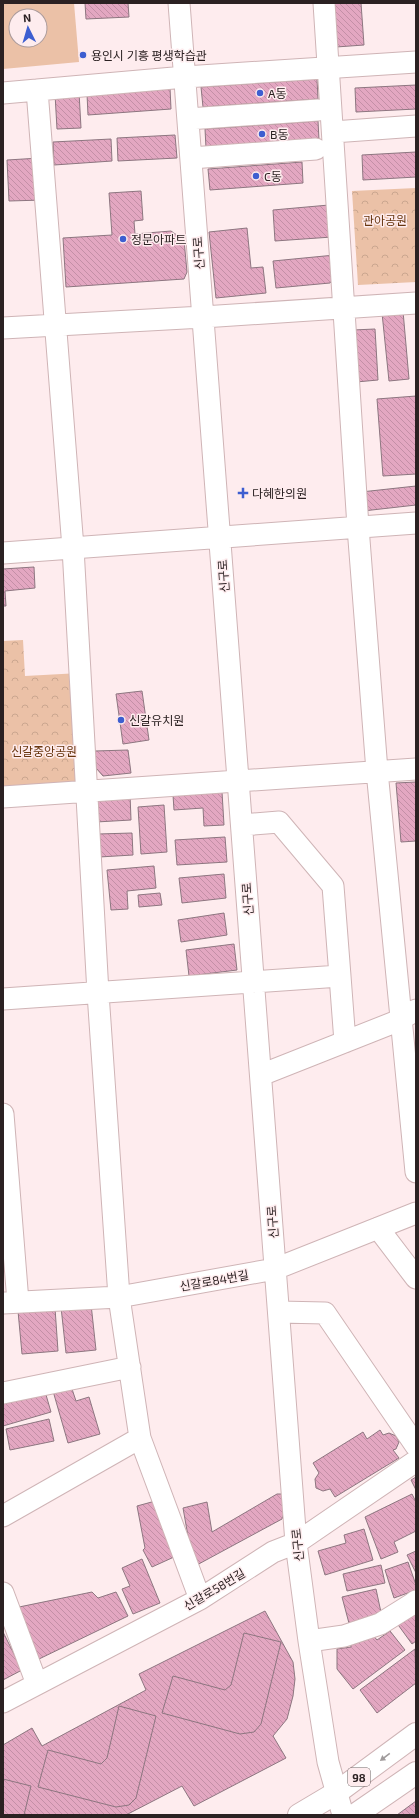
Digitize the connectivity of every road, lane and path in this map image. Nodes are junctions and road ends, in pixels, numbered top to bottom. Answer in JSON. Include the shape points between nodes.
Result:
{"nodes":[{"id":1,"x":179,"y":3,"type":"edge"},
{"id":2,"x":324,"y":3,"type":"edge"},
{"id":3,"x":416,"y":62,"type":"edge"},
{"id":4,"x":328,"y":67,"type":"junction"},
{"id":5,"x":185,"y":77,"type":"junction"},
{"id":6,"x":37,"y":90,"type":"junction"},
{"id":7,"x":3,"y":93,"type":"edge"},
{"id":8,"x":318,"y":110,"type":"dead end"},
{"id":9,"x":188,"y":118,"type":"junction"},
{"id":10,"x":416,"y":126,"type":"edge"},
{"id":11,"x":333,"y":132,"type":"junction"},
{"id":12,"x":316,"y":149,"type":"dead end"},
{"id":13,"x":191,"y":158,"type":"junction"},
{"id":14,"x":416,"y":303,"type":"edge"},
{"id":15,"x":344,"y":308,"type":"junction"},
{"id":16,"x":203,"y":317,"type":"junction"},
{"id":17,"x":55,"y":325,"type":"junction"},
{"id":18,"x":3,"y":328,"type":"edge"},
{"id":19,"x":416,"y":523,"type":"edge"},
{"id":20,"x":358,"y":527,"type":"junction"},
{"id":21,"x":220,"y":537,"type":"junction"},
{"id":22,"x":73,"y":548,"type":"junction"},
{"id":23,"x":3,"y":553,"type":"edge"},
{"id":24,"x":416,"y":769,"type":"edge"},
{"id":25,"x":377,"y":771,"type":"junction"},
{"id":26,"x":238,"y":781,"type":"junction"},
{"id":27,"x":88,"y":791,"type":"junction"},
{"id":28,"x":3,"y":797,"type":"edge"},
{"id":29,"x":242,"y":825,"type":"junction"},
{"id":30,"x":340,"y":976,"type":"junction"},
{"id":31,"x":254,"y":981,"type":"junction"},
{"id":32,"x":98,"y":993,"type":"junction"},
{"id":33,"x":3,"y":999,"type":"edge"},
{"id":34,"x":408,"y":1015,"type":"edge"},
{"id":35,"x":345,"y":1042,"type":"junction"},
{"id":36,"x":261,"y":1075,"type":"junction"},
{"id":37,"x":3,"y":1114,"type":"edge"},
{"id":38,"x":416,"y":1172,"type":"edge"},
{"id":39,"x":7,"y":1211,"type":"edge"},
{"id":40,"x":416,"y":1214,"type":"edge"},
{"id":41,"x":378,"y":1228,"type":"junction"},
{"id":42,"x":275,"y":1269,"type":"junction"},
{"id":43,"x":416,"y":1278,"type":"edge"},
{"id":44,"x":119,"y":1297,"type":"junction"},
{"id":45,"x":10,"y":1303,"type":"edge"},
{"id":46,"x":279,"y":1312,"type":"junction"},
{"id":47,"x":130,"y":1367,"type":"junction"},
{"id":48,"x":3,"y":1393,"type":"edge"},
{"id":49,"x":140,"y":1438,"type":"junction"},
{"id":50,"x":416,"y":1446,"type":"edge"},
{"id":51,"x":416,"y":1461,"type":"edge"},
{"id":52,"x":3,"y":1516,"type":"edge"},
{"id":53,"x":296,"y":1543,"type":"junction"},
{"id":54,"x":3,"y":1593,"type":"edge"},
{"id":55,"x":200,"y":1599,"type":"junction"},
{"id":56,"x":416,"y":1600,"type":"edge"},
{"id":57,"x":309,"y":1641,"type":"junction"},
{"id":58,"x":37,"y":1684,"type":"junction"},
{"id":59,"x":3,"y":1702,"type":"edge"},
{"id":60,"x":416,"y":1734,"type":"edge"},
{"id":61,"x":416,"y":1773,"type":"edge"},
{"id":62,"x":336,"y":1793,"type":"junction"},
{"id":63,"x":299,"y":1815,"type":"edge"},
{"id":64,"x":343,"y":1815,"type":"edge"},
{"id":65,"x":355,"y":1815,"type":"edge"}],
"edges":[{"from":1,"to":5,"type":"street","name":"신구로"},
{"from":2,"to":4,"type":"street"},
{"from":3,"to":4,"type":"street"},
{"from":4,"to":5,"type":"street"},
{"from":4,"to":11,"type":"street"},
{"from":5,"to":6,"type":"street"},
{"from":5,"to":9,"type":"street","name":"신구로"},
{"from":6,"to":7,"type":"street"},
{"from":6,"to":17,"type":"street"},
{"from":8,"to":9,"type":"street"},
{"from":9,"to":13,"type":"street","name":"신구로"},
{"from":10,"to":11,"type":"street"},
{"from":11,"to":15,"type":"street"},
{"from":12,"to":13,"type":"street"},
{"from":13,"to":16,"type":"street","name":"신구로"},
{"from":14,"to":15,"type":"street"},
{"from":15,"to":16,"type":"street"},
{"from":15,"to":20,"type":"street"},
{"from":16,"to":17,"type":"street"},
{"from":16,"to":21,"type":"street","name":"신구로"},
{"from":17,"to":18,"type":"street"},
{"from":17,"to":22,"type":"street"},
{"from":19,"to":20,"type":"street"},
{"from":20,"to":21,"type":"street"},
{"from":20,"to":25,"type":"street"},
{"from":21,"to":22,"type":"street"},
{"from":21,"to":26,"type":"street","name":"신구로"},
{"from":22,"to":23,"type":"street"},
{"from":22,"to":27,"type":"street"},
{"from":24,"to":25,"type":"street"},
{"from":25,"to":26,"type":"street"},
{"from":25,"to":34,"type":"street"},
{"from":26,"to":27,"type":"street"},
{"from":26,"to":29,"type":"street","name":"신구로"},
{"from":27,"to":28,"type":"street"},
{"from":27,"to":32,"type":"street"},
{"from":29,"to":30,"type":"street","via":[[279,822],[333,886]]},
{"from":29,"to":31,"type":"street","name":"신구로"},
{"from":30,"to":31,"type":"street"},
{"from":30,"to":35,"type":"street"},
{"from":31,"to":32,"type":"street"},
{"from":31,"to":36,"type":"street","name":"신구로"},
{"from":32,"to":33,"type":"street"},
{"from":32,"to":44,"type":"street"},
{"from":34,"to":35,"type":"street"},
{"from":34,"to":38,"type":"street"},
{"from":35,"to":36,"type":"street"},
{"from":36,"to":42,"type":"street","name":"신구로"},
{"from":37,"to":39,"type":"street"},
{"from":39,"to":45,"type":"street"},
{"from":40,"to":41,"type":"street","name":"신갈로84번길"},
{"from":41,"to":42,"type":"street","name":"신갈로84번길"},
{"from":41,"to":43,"type":"street"},
{"from":42,"to":44,"type":"street","name":"신갈로84번길"},
{"from":42,"to":46,"type":"street","name":"신구로"},
{"from":44,"to":45,"type":"street","name":"신갈로84번길"},
{"from":44,"to":47,"type":"street"},
{"from":46,"to":50,"type":"street","via":[[325,1313]]},
{"from":46,"to":53,"type":"street","name":"신구로"},
{"from":47,"to":48,"type":"street"},
{"from":47,"to":49,"type":"street"},
{"from":49,"to":52,"type":"street"},
{"from":49,"to":55,"type":"street"},
{"from":51,"to":53,"type":"street","name":"신갈로58번길"},
{"from":53,"to":55,"type":"street","name":"신갈로58번길","via":[[273,1552]]},
{"from":53,"to":57,"type":"street","name":"신구로"},
{"from":54,"to":58,"type":"street"},
{"from":55,"to":58,"type":"street","name":"신갈로58번길"},
{"from":56,"to":57,"type":"street","via":[[380,1624],[344,1636]]},
{"from":57,"to":62,"type":"street","name":"신구로","via":[[328,1762]]},
{"from":58,"to":59,"type":"street","name":"신갈로58번길"},
{"from":60,"to":62,"type":"main road","number":"98","one_way":true},
{"from":61,"to":65,"type":"main road","number":"98"},
{"from":62,"to":63,"type":"main road","number":"98"},
{"from":62,"to":64,"type":"street","name":"신구로"}]}
